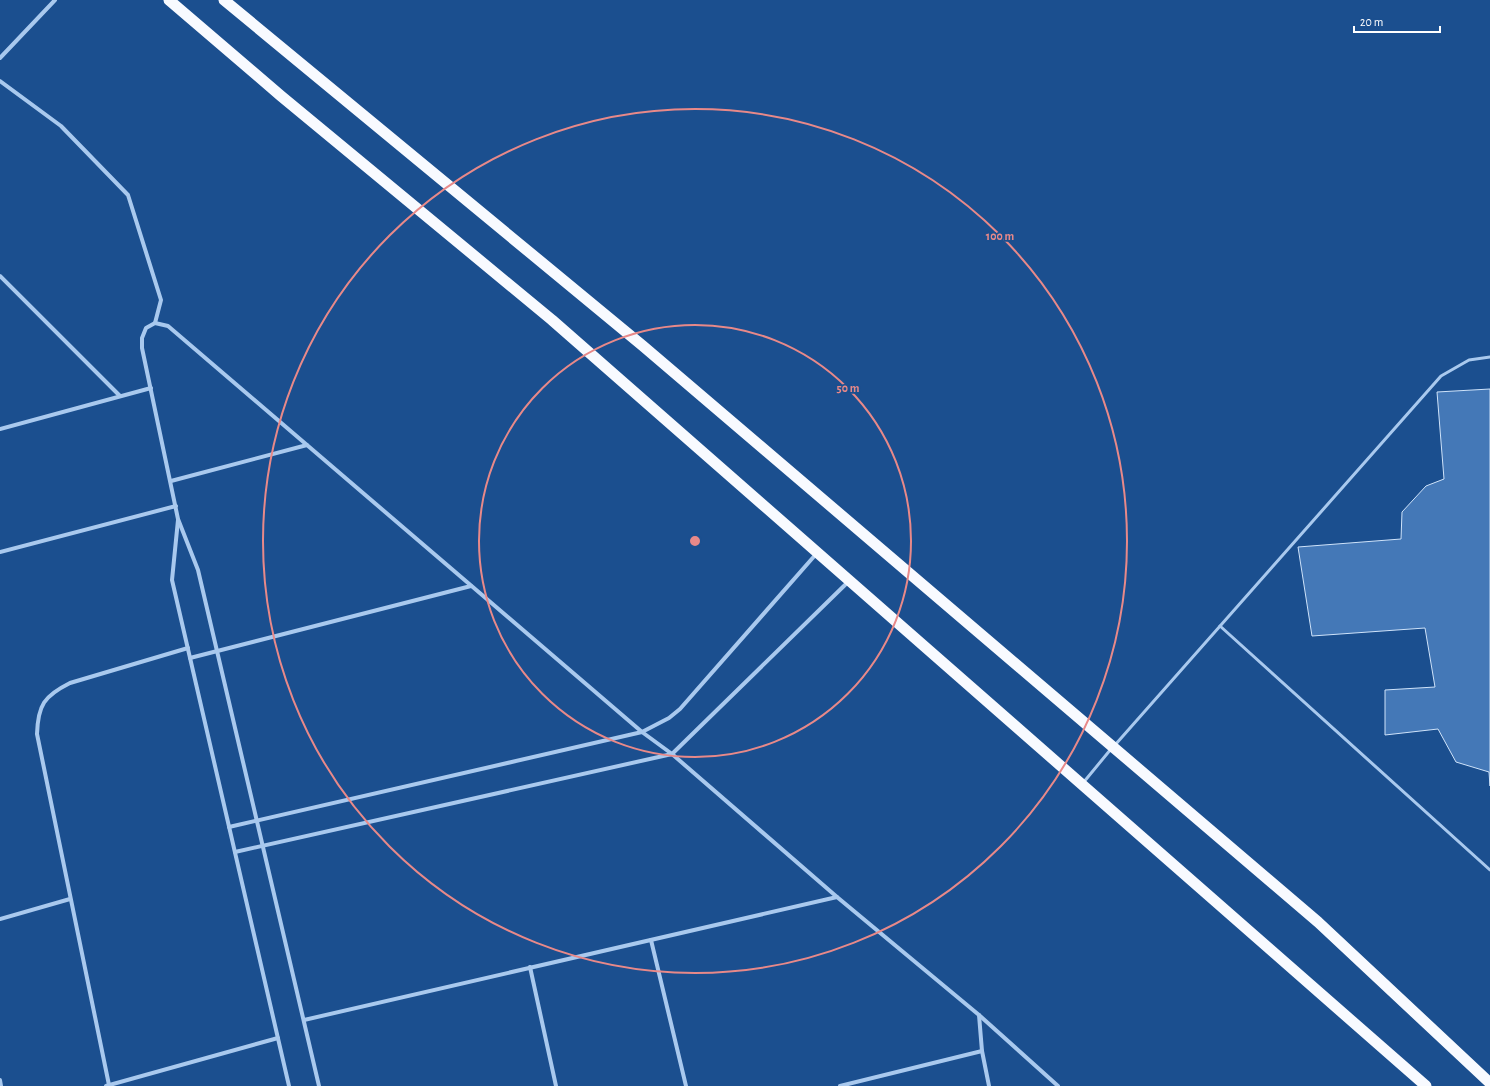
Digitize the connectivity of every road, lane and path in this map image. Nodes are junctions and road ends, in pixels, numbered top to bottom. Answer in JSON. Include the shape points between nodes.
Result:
{"nodes":[{"id":1,"x":56,"y":0,"type":"edge"},
{"id":2,"x":169,"y":0,"type":"edge"},
{"id":3,"x":224,"y":0,"type":"edge"},
{"id":4,"x":0,"y":58,"type":"edge"},
{"id":5,"x":0,"y":81,"type":"edge"},
{"id":6,"x":0,"y":276,"type":"edge"},
{"id":7,"x":156,"y":323,"type":"junction"},
{"id":8,"x":1490,"y":357,"type":"edge"},
{"id":9,"x":151,"y":388,"type":"junction"},
{"id":10,"x":120,"y":396,"type":"junction"},
{"id":11,"x":0,"y":429,"type":"edge"},
{"id":12,"x":307,"y":445,"type":"junction"},
{"id":13,"x":170,"y":481,"type":"junction"},
{"id":14,"x":176,"y":506,"type":"junction"},
{"id":15,"x":178,"y":519,"type":"junction"},
{"id":16,"x":0,"y":552,"type":"edge"},
{"id":17,"x":817,"y":553,"type":"junction"},
{"id":18,"x":849,"y":580,"type":"junction"},
{"id":19,"x":471,"y":586,"type":"junction"},
{"id":20,"x":1220,"y":626,"type":"junction"},
{"id":21,"x":188,"y":648,"type":"junction"},
{"id":22,"x":217,"y":652,"type":"junction"},
{"id":23,"x":190,"y":658,"type":"junction"},
{"id":24,"x":642,"y":732,"type":"junction"},
{"id":25,"x":1113,"y":747,"type":"junction"},
{"id":26,"x":672,"y":754,"type":"junction"},
{"id":27,"x":1082,"y":784,"type":"junction"},
{"id":28,"x":257,"y":820,"type":"junction"},
{"id":29,"x":229,"y":827,"type":"junction"},
{"id":30,"x":263,"y":846,"type":"junction"},
{"id":31,"x":235,"y":852,"type":"junction"},
{"id":32,"x":1490,"y":870,"type":"edge"},
{"id":33,"x":837,"y":897,"type":"junction"},
{"id":34,"x":70,"y":899,"type":"junction"},
{"id":35,"x":0,"y":919,"type":"edge"},
{"id":36,"x":651,"y":940,"type":"junction"},
{"id":37,"x":530,"y":968,"type":"junction"},
{"id":38,"x":979,"y":1015,"type":"junction"},
{"id":39,"x":304,"y":1020,"type":"junction"},
{"id":40,"x":278,"y":1038,"type":"junction"},
{"id":41,"x":982,"y":1051,"type":"junction"},
{"id":42,"x":0,"y":1080,"type":"edge"},
{"id":43,"x":1490,"y":1083,"type":"edge"},
{"id":44,"x":1,"y":1086,"type":"edge"},
{"id":45,"x":107,"y":1086,"type":"edge"},
{"id":46,"x":289,"y":1086,"type":"edge"},
{"id":47,"x":319,"y":1086,"type":"edge"},
{"id":48,"x":556,"y":1086,"type":"edge"},
{"id":49,"x":686,"y":1086,"type":"edge"},
{"id":50,"x":840,"y":1086,"type":"edge"},
{"id":51,"x":989,"y":1086,"type":"edge"},
{"id":52,"x":1058,"y":1086,"type":"edge"},
{"id":53,"x":1426,"y":1086,"type":"edge"}],
"edges":[{"from":1,"to":4,"type":"street"},
{"from":2,"to":17,"type":"highway","via":[[552,320]]},
{"from":3,"to":25,"type":"highway","via":[[643,346]]},
{"from":5,"to":7,"type":"street","via":[[61,126],[128,195],[161,300]]},
{"from":6,"to":10,"type":"street"},
{"from":7,"to":9,"type":"street","via":[[146,328],[142,338]]},
{"from":7,"to":12,"type":"street","via":[[168,326]]},
{"from":8,"to":20,"type":"lane","via":[[1469,360],[1441,376]]},
{"from":9,"to":10,"type":"street"},
{"from":9,"to":13,"type":"street"},
{"from":10,"to":11,"type":"street"},
{"from":12,"to":13,"type":"street"},
{"from":12,"to":19,"type":"street"},
{"from":13,"to":14,"type":"street"},
{"from":14,"to":15,"type":"street"},
{"from":14,"to":16,"type":"street"},
{"from":15,"to":21,"type":"street","via":[[172,580]]},
{"from":15,"to":22,"type":"street","via":[[198,570]]},
{"from":17,"to":18,"type":"highway"},
{"from":17,"to":24,"type":"street","via":[[680,709],[669,718]]},
{"from":18,"to":26,"type":"street"},
{"from":18,"to":27,"type":"highway"},
{"from":19,"to":22,"type":"street"},
{"from":19,"to":24,"type":"street"},
{"from":20,"to":25,"type":"lane"},
{"from":20,"to":32,"type":"lane"},
{"from":21,"to":23,"type":"street"},
{"from":21,"to":34,"type":"street","via":[[70,683],[56,690],[46,700],[37,716],[37,734]]},
{"from":22,"to":23,"type":"street"},
{"from":22,"to":28,"type":"street"},
{"from":23,"to":29,"type":"street"},
{"from":24,"to":26,"type":"street"},
{"from":24,"to":28,"type":"street"},
{"from":25,"to":27,"type":"lane"},
{"from":25,"to":43,"type":"highway","via":[[1318,922]]},
{"from":26,"to":30,"type":"street"},
{"from":26,"to":33,"type":"street"},
{"from":27,"to":53,"type":"highway"},
{"from":28,"to":29,"type":"street"},
{"from":28,"to":30,"type":"street"},
{"from":29,"to":31,"type":"street"},
{"from":30,"to":31,"type":"street"},
{"from":30,"to":39,"type":"street"},
{"from":31,"to":40,"type":"street"},
{"from":33,"to":36,"type":"street"},
{"from":33,"to":38,"type":"street"},
{"from":34,"to":35,"type":"street"},
{"from":34,"to":45,"type":"street"},
{"from":36,"to":37,"type":"street"},
{"from":36,"to":49,"type":"street"},
{"from":37,"to":39,"type":"street"},
{"from":37,"to":48,"type":"street"},
{"from":38,"to":41,"type":"street"},
{"from":38,"to":52,"type":"street"},
{"from":39,"to":47,"type":"street"},
{"from":40,"to":45,"type":"street"},
{"from":40,"to":46,"type":"street"},
{"from":41,"to":50,"type":"street"},
{"from":41,"to":51,"type":"street"},
{"from":42,"to":44,"type":"street"}]}
